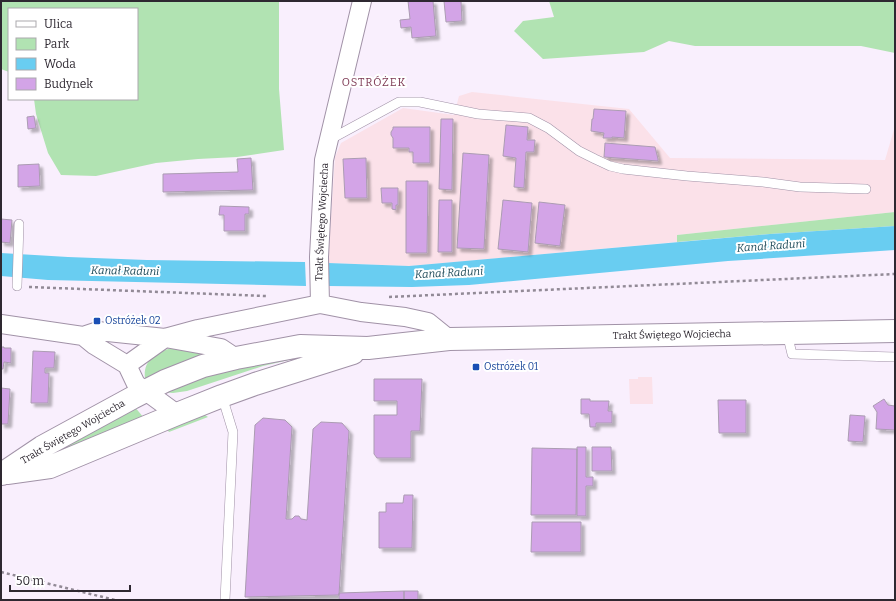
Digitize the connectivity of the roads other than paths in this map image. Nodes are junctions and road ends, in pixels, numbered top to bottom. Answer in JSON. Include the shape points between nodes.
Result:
{"nodes":[{"id":1,"x":362,"y":1,"type":"edge"},
{"id":2,"x":329,"y":140,"type":"junction"},
{"id":3,"x":866,"y":189,"type":"dead end"},
{"id":4,"x":19,"y":224,"type":"dead end"},
{"id":5,"x":17,"y":282,"type":"road end"},
{"id":6,"x":319,"y":297,"type":"junction"},
{"id":7,"x":1,"y":324,"type":"edge"},
{"id":8,"x":895,"y":331,"type":"edge"},
{"id":9,"x":787,"y":333,"type":"junction"},
{"id":10,"x":83,"y":336,"type":"junction"},
{"id":11,"x":165,"y":338,"type":"junction"},
{"id":12,"x":449,"y":338,"type":"junction"},
{"id":13,"x":368,"y":348,"type":"junction"},
{"id":14,"x":895,"y":357,"type":"edge"},
{"id":15,"x":236,"y":358,"type":"junction"},
{"id":16,"x":127,"y":365,"type":"junction"},
{"id":17,"x":146,"y":391,"type":"junction"},
{"id":18,"x":222,"y":396,"type":"junction"},
{"id":19,"x":177,"y":414,"type":"junction"},
{"id":20,"x":2,"y":474,"type":"edge"},
{"id":21,"x":225,"y":600,"type":"edge"}],
"edges":[{"from":1,"to":2,"type":"street","name":"Trakt Świętego Wojciecha"},
{"from":2,"to":3,"type":"lane","via":[[399,102],[420,102],[478,114],[529,118],[590,156],[623,169],[800,187]]},
{"from":2,"to":6,"type":"street","name":"Trakt Świętego Wojciecha","via":[[324,160]]},
{"from":4,"to":5,"type":"lane"},
{"from":6,"to":11,"type":"street"},
{"from":6,"to":12,"type":"street","via":[[361,312],[428,322]]},
{"from":7,"to":10,"type":"street"},
{"from":8,"to":9,"type":"main road","name":"Trakt Świętego Wojciecha"},
{"from":9,"to":12,"type":"main road","name":"Trakt Świętego Wojciecha"},
{"from":9,"to":14,"type":"lane","via":[[792,354]]},
{"from":10,"to":11,"type":"street","via":[[98,331]]},
{"from":10,"to":16,"type":"street"},
{"from":11,"to":15,"type":"street","via":[[221,348]]},
{"from":11,"to":16,"type":"street"},
{"from":12,"to":13,"type":"main road","name":"Trakt Świętego Wojciecha"},
{"from":13,"to":15,"type":"main road","name":"Trakt Świętego Wojciecha","via":[[300,346]]},
{"from":13,"to":18,"type":"main road","name":"Trakt Świętego Wojciecha"},
{"from":15,"to":17,"type":"main road","name":"Trakt Świętego Wojciecha","via":[[203,366]]},
{"from":16,"to":17,"type":"street","via":[[136,384]]},
{"from":17,"to":19,"type":"street"},
{"from":17,"to":20,"type":"main road","name":"Trakt Świętego Wojciecha","via":[[42,447]]},
{"from":18,"to":19,"type":"main road","name":"Trakt Świętego Wojciecha"},
{"from":18,"to":21,"type":"lane","via":[[233,432]]},
{"from":19,"to":20,"type":"main road","name":"Trakt Świętego Wojciecha","via":[[50,467]]}]}
